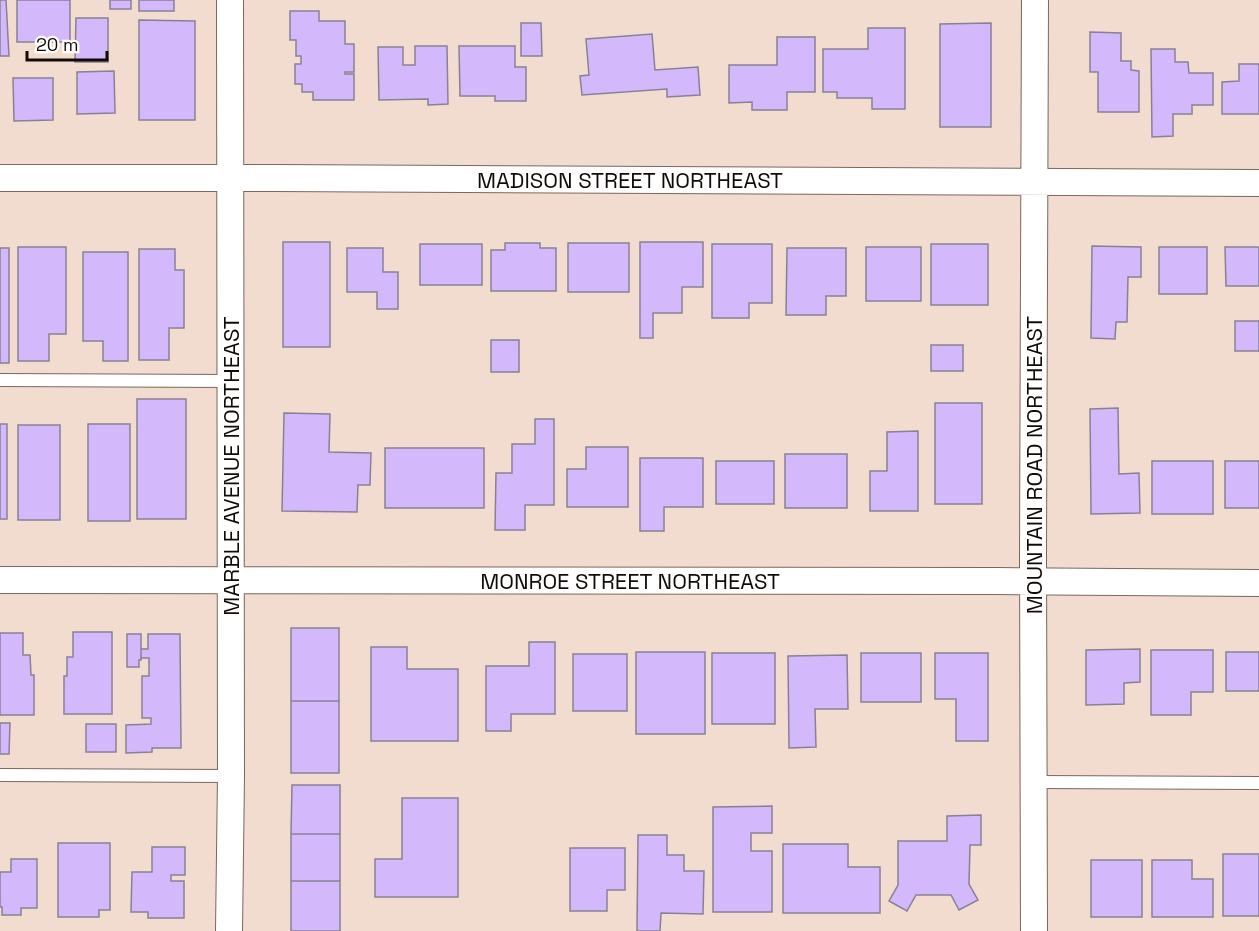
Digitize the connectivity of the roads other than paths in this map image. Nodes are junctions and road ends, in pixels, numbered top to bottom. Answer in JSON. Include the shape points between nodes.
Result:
{"nodes":[{"id":1,"x":230,"y":0,"type":"edge"},
{"id":2,"x":1035,"y":0,"type":"edge"},
{"id":3,"x":0,"y":178,"type":"edge"},
{"id":4,"x":230,"y":178,"type":"junction"},
{"id":5,"x":1035,"y":181,"type":"junction"},
{"id":6,"x":1259,"y":183,"type":"edge"},
{"id":7,"x":0,"y":380,"type":"edge"},
{"id":8,"x":231,"y":381,"type":"junction"},
{"id":9,"x":0,"y":580,"type":"edge"},
{"id":10,"x":231,"y":580,"type":"junction"},
{"id":11,"x":1033,"y":582,"type":"junction"},
{"id":12,"x":1259,"y":583,"type":"edge"},
{"id":13,"x":0,"y":775,"type":"edge"},
{"id":14,"x":231,"y":777,"type":"junction"},
{"id":15,"x":1034,"y":782,"type":"junction"},
{"id":16,"x":1259,"y":783,"type":"edge"},
{"id":17,"x":229,"y":931,"type":"edge"},
{"id":18,"x":1034,"y":931,"type":"edge"}],
"edges":[{"from":1,"to":4,"type":"street","name":"MARBLE AVENUE NORTHEAST"},
{"from":2,"to":5,"type":"street","name":"MOUNTAIN ROAD NORTHEAST"},
{"from":3,"to":4,"type":"street","name":"MADISON STREET NORTHEAST"},
{"from":4,"to":5,"type":"street","name":"MADISON STREET NORTHEAST"},
{"from":4,"to":8,"type":"street","name":"MARBLE AVENUE NORTHEAST"},
{"from":5,"to":6,"type":"street","name":"MADISON STREET NORTHEAST"},
{"from":5,"to":11,"type":"street","name":"MOUNTAIN ROAD NORTHEAST"},
{"from":7,"to":8,"type":"lane"},
{"from":8,"to":10,"type":"street","name":"MARBLE AVENUE NORTHEAST"},
{"from":9,"to":10,"type":"street","name":"MONROE STREET NORTHEAST"},
{"from":10,"to":11,"type":"street","name":"MONROE STREET NORTHEAST"},
{"from":10,"to":14,"type":"street","name":"MARBLE AVENUE NORTHEAST"},
{"from":11,"to":12,"type":"street","name":"MONROE STREET NORTHEAST"},
{"from":11,"to":15,"type":"street","name":"MOUNTAIN ROAD NORTHEAST"},
{"from":13,"to":14,"type":"lane"},
{"from":14,"to":17,"type":"street","name":"MARBLE AVENUE NORTHEAST"},
{"from":15,"to":16,"type":"lane"},
{"from":15,"to":18,"type":"street","name":"MOUNTAIN ROAD NORTHEAST"}]}
